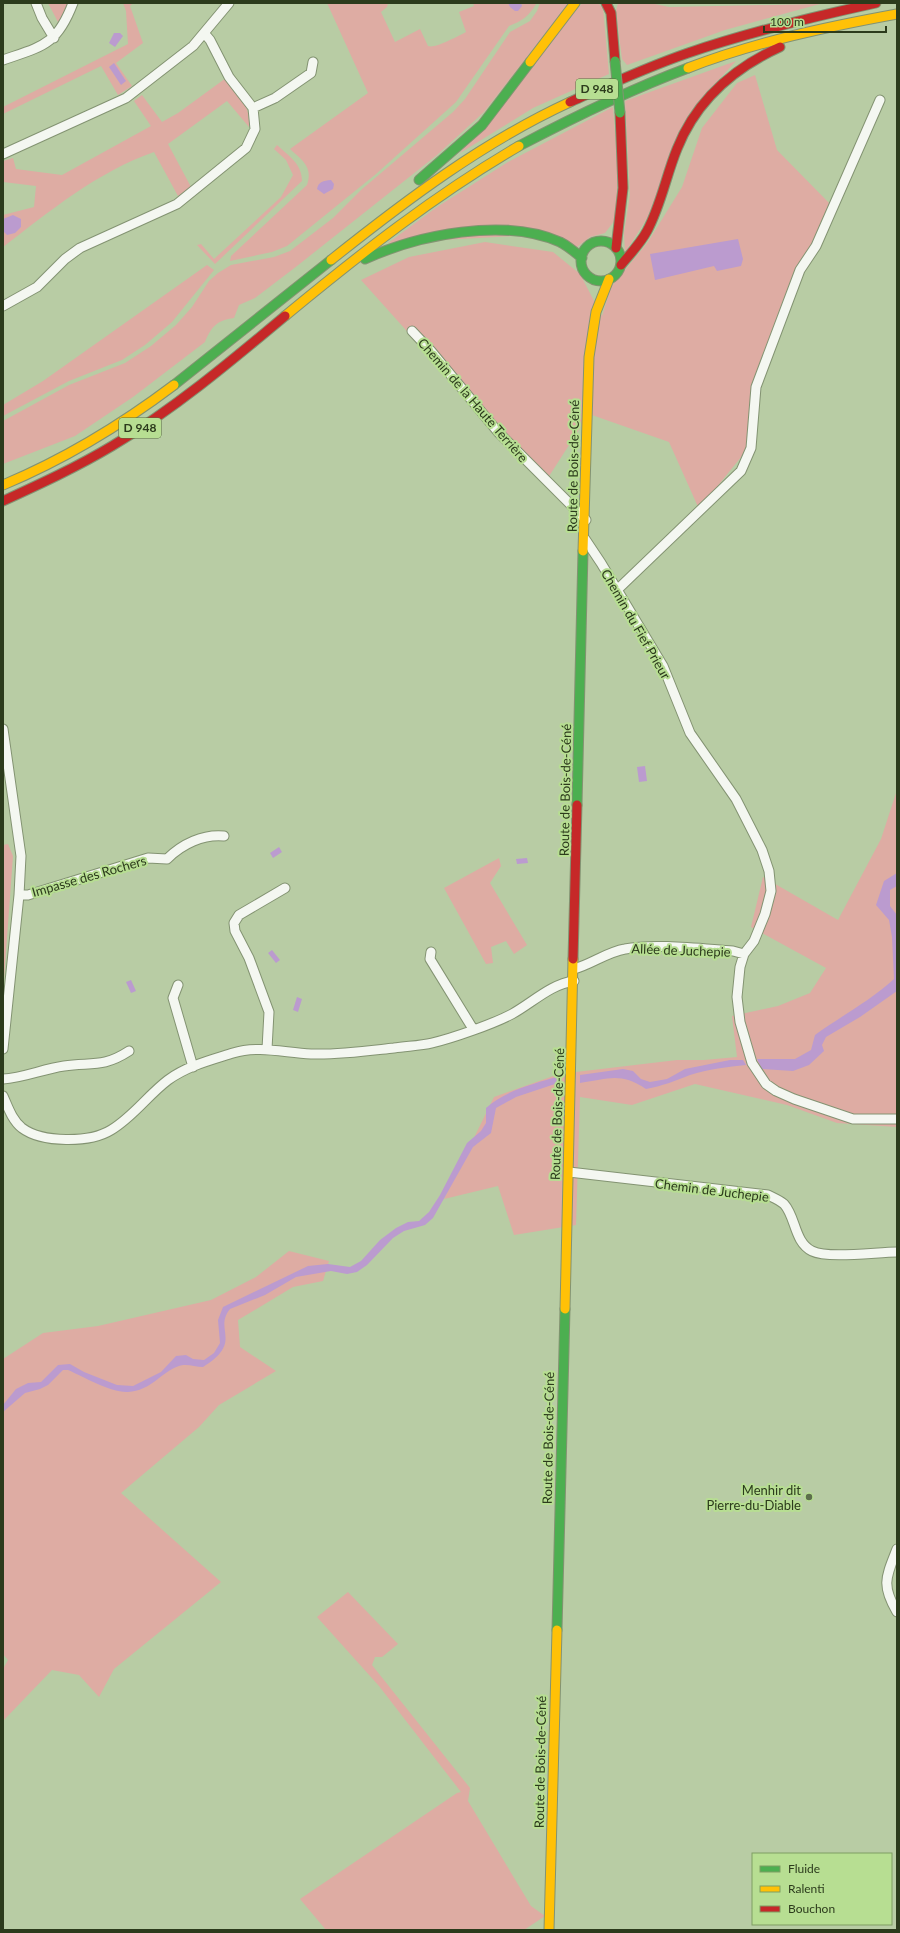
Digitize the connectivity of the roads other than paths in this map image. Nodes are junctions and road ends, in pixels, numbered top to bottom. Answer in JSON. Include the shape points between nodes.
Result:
{"nodes":[{"id":1,"x":36,"y":3,"type":"edge"},
{"id":2,"x":73,"y":3,"type":"edge"},
{"id":3,"x":229,"y":3,"type":"edge"},
{"id":4,"x":576,"y":3,"type":"edge"},
{"id":5,"x":606,"y":3,"type":"edge"},
{"id":6,"x":614,"y":3,"type":"edge"},
{"id":7,"x":876,"y":3,"type":"edge"},
{"id":8,"x":611,"y":13,"type":"junction"},
{"id":9,"x":897,"y":14,"type":"edge"},
{"id":10,"x":844,"y":24,"type":"junction"},
{"id":11,"x":204,"y":33,"type":"junction"},
{"id":12,"x":54,"y":38,"type":"junction"},
{"id":13,"x":3,"y":60,"type":"edge"},
{"id":14,"x":313,"y":62,"type":"dead end"},
{"id":15,"x":880,"y":100,"type":"dead end"},
{"id":16,"x":253,"y":108,"type":"junction"},
{"id":17,"x":3,"y":154,"type":"edge"},
{"id":18,"x":620,"y":221,"type":"junction"},
{"id":19,"x":601,"y":241,"type":"junction"},
{"id":20,"x":350,"y":244,"type":"junction"},
{"id":21,"x":616,"y":248,"type":"junction"},
{"id":22,"x":582,"y":258,"type":"junction"},
{"id":23,"x":621,"y":265,"type":"junction"},
{"id":24,"x":343,"y":269,"type":"junction"},
{"id":25,"x":594,"y":279,"type":"junction"},
{"id":26,"x":609,"y":279,"type":"junction"},
{"id":27,"x":598,"y":299,"type":"junction"},
{"id":28,"x":3,"y":306,"type":"edge"},
{"id":29,"x":412,"y":331,"type":"dead end"},
{"id":30,"x":3,"y":485,"type":"edge"},
{"id":31,"x":3,"y":502,"type":"edge"},
{"id":32,"x":586,"y":520,"type":"junction"},
{"id":33,"x":585,"y":539,"type":"junction"},
{"id":34,"x":618,"y":589,"type":"junction"},
{"id":35,"x":3,"y":729,"type":"edge"},
{"id":36,"x":224,"y":836,"type":"dead end"},
{"id":37,"x":285,"y":888,"type":"dead end"},
{"id":38,"x":19,"y":895,"type":"junction"},
{"id":39,"x":431,"y":952,"type":"dead end"},
{"id":40,"x":744,"y":954,"type":"junction"},
{"id":41,"x":574,"y":969,"type":"junction"},
{"id":42,"x":574,"y":981,"type":"junction"},
{"id":43,"x":178,"y":985,"type":"dead end"},
{"id":44,"x":473,"y":1029,"type":"junction"},
{"id":45,"x":267,"y":1049,"type":"junction"},
{"id":46,"x":3,"y":1050,"type":"edge"},
{"id":47,"x":129,"y":1051,"type":"dead end"},
{"id":48,"x":193,"y":1067,"type":"junction"},
{"id":49,"x":3,"y":1079,"type":"edge"},
{"id":50,"x":3,"y":1096,"type":"edge"},
{"id":51,"x":897,"y":1119,"type":"edge"},
{"id":52,"x":569,"y":1172,"type":"junction"},
{"id":53,"x":897,"y":1252,"type":"edge"},
{"id":54,"x":897,"y":1549,"type":"edge"},
{"id":55,"x":897,"y":1612,"type":"edge"},
{"id":56,"x":549,"y":1930,"type":"edge"}],
"edges":[{"from":1,"to":12,"type":"street"},
{"from":2,"to":12,"type":"street","via":[[66,22]]},
{"from":3,"to":11,"type":"street"},
{"from":4,"to":20,"type":"main road","via":[[482,126]]},
{"from":5,"to":8,"type":"main road"},
{"from":6,"to":8,"type":"main road"},
{"from":7,"to":20,"type":"main road","number":"D 948","via":[[821,14],[734,37],[604,86],[480,152],[403,204]]},
{"from":8,"to":18,"type":"main road","bridge":true,"via":[[623,173]]},
{"from":9,"to":10,"type":"main road","number":"D 948"},
{"from":10,"to":23,"type":"main road","via":[[830,34],[783,46],[759,57],[735,72],[709,96],[681,138],[647,232]]},
{"from":10,"to":24,"type":"main road","number":"D 948","via":[[730,53],[635,89],[567,120],[450,188]]},
{"from":11,"to":16,"type":"street","via":[[213,44],[229,77]]},
{"from":11,"to":17,"type":"street","via":[[184,53],[126,98]]},
{"from":12,"to":13,"type":"street","via":[[42,47]]},
{"from":14,"to":16,"type":"street","via":[[311,73],[275,98]]},
{"from":15,"to":34,"type":"street","via":[[816,246],[800,270],[756,387],[751,448],[741,471]]},
{"from":16,"to":28,"type":"street","via":[[255,123],[252,139],[229,163],[176,204],[80,248],[37,287]]},
{"from":18,"to":19,"type":"main road"},
{"from":18,"to":21,"type":"main road"},
{"from":19,"to":21,"type":"main road"},
{"from":19,"to":22,"type":"main road","via":[[590,244]]},
{"from":20,"to":30,"type":"main road","number":"D 948","via":[[204,362],[132,416],[93,441]]},
{"from":21,"to":23,"type":"main road"},
{"from":22,"to":24,"type":"main road","via":[[545,236],[509,230],[420,239],[386,250]]},
{"from":22,"to":25,"type":"main road","via":[[584,271]]},
{"from":23,"to":26,"type":"main road"},
{"from":24,"to":31,"type":"main road","number":"D 948","via":[[143,427],[86,462]]},
{"from":25,"to":26,"type":"main road"},
{"from":25,"to":27,"type":"main road"},
{"from":26,"to":27,"type":"main road"},
{"from":27,"to":32,"type":"main road","name":"Route de Bois-de-Céné","via":[[588,369]]},
{"from":29,"to":32,"type":"street","name":"Chemin de la Haute Terrière","via":[[498,432]]},
{"from":32,"to":33,"type":"main road","name":"Route de Bois-de-Céné"},
{"from":33,"to":34,"type":"street","name":"Chemin du Fief Prieur"},
{"from":33,"to":41,"type":"main road","name":"Route de Bois-de-Céné"},
{"from":34,"to":40,"type":"street","name":"Chemin du Fief Prieur","via":[[663,666],[690,733],[736,799],[762,850],[769,871],[771,891],[754,941]]},
{"from":35,"to":38,"type":"street","via":[[20,848]]},
{"from":36,"to":38,"type":"street","name":"Impasse des Rochers","via":[[210,835],[178,849],[167,859],[148,858],[28,895]]},
{"from":37,"to":45,"type":"street","via":[[239,915],[234,923],[269,1012]]},
{"from":38,"to":46,"type":"street"},
{"from":39,"to":44,"type":"street","via":[[430,959]]},
{"from":40,"to":41,"type":"street","name":"Allée de Juchepie","via":[[697,949],[626,948]]},
{"from":40,"to":51,"type":"street","name":"Chemin du Fief Prieur","via":[[737,997],[740,1022],[752,1063],[766,1084],[794,1099],[853,1119]]},
{"from":41,"to":42,"type":"main road","name":"Route de Bois-de-Céné"},
{"from":42,"to":44,"type":"street","via":[[547,991],[512,1014]]},
{"from":42,"to":52,"type":"main road","name":"Route de Bois-de-Céné"},
{"from":43,"to":48,"type":"street","via":[[173,998]]},
{"from":44,"to":45,"type":"street","via":[[431,1044],[351,1053],[312,1054]]},
{"from":45,"to":48,"type":"street","via":[[234,1053]]},
{"from":47,"to":49,"type":"street","via":[[115,1060],[100,1064],[65,1066]]},
{"from":48,"to":50,"type":"street","via":[[168,1080],[135,1112],[109,1132],[89,1138],[62,1139],[30,1132],[16,1122]]},
{"from":52,"to":53,"type":"street","name":"Chemin de Juchepie","via":[[768,1195],[778,1199],[785,1206],[802,1242],[811,1250],[823,1255]]},
{"from":52,"to":56,"type":"main road","name":"Route de Bois-de-Céné"},
{"from":54,"to":55,"type":"street","via":[[886,1577],[888,1596]]}]}
